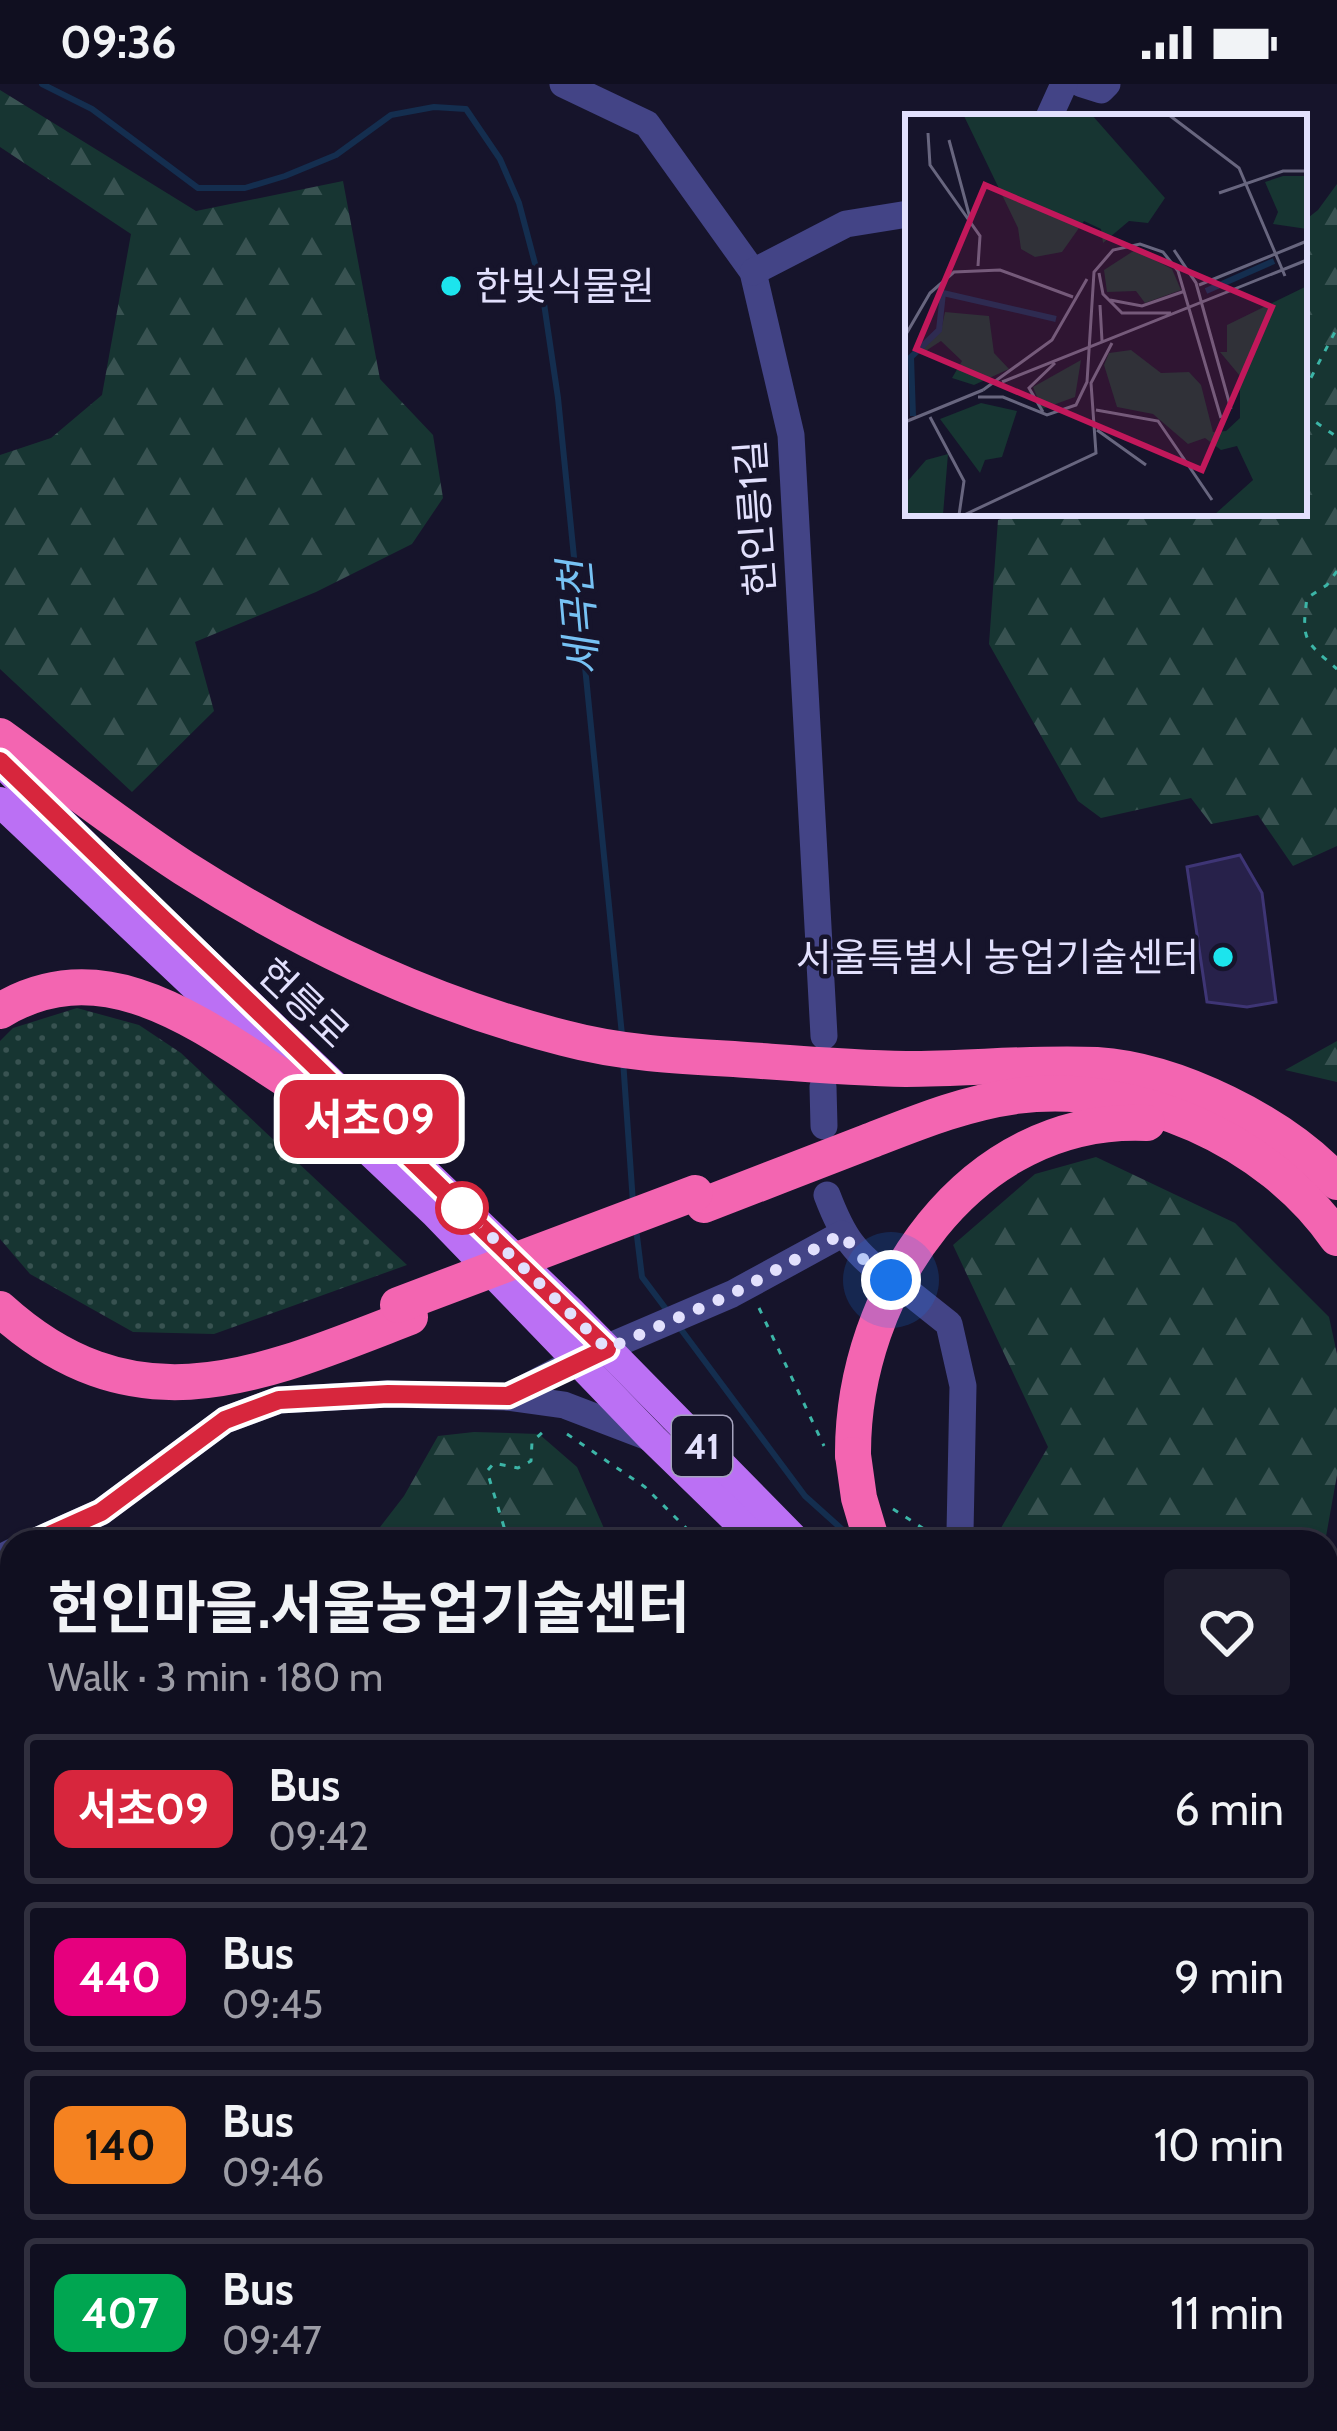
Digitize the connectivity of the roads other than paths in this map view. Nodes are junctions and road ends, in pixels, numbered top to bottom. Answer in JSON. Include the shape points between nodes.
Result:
{"nodes":[{"id":1,"x":563,"y":84,"type":"edge"},
{"id":2,"x":1064,"y":84,"type":"edge"},
{"id":3,"x":1082,"y":84,"type":"edge"},
{"id":4,"x":1107,"y":84,"type":"edge"},
{"id":5,"x":1050,"y":114,"type":"edge"},
{"id":6,"x":905,"y":214,"type":"edge"},
{"id":7,"x":753,"y":272,"type":"junction"},
{"id":8,"x":0,"y":736,"type":"edge"},
{"id":9,"x":0,"y":761,"type":"edge"},
{"id":10,"x":0,"y":802,"type":"edge"},
{"id":11,"x":0,"y":1011,"type":"edge"},
{"id":12,"x":824,"y":1036,"type":"dead end"},
{"id":13,"x":824,"y":1087,"type":"dead end"},
{"id":14,"x":308,"y":1093,"type":"junction"},
{"id":15,"x":1202,"y":1093,"type":"junction"},
{"id":16,"x":824,"y":1126,"type":"dead end"},
{"id":17,"x":1210,"y":1130,"type":"junction"},
{"id":18,"x":1337,"y":1182,"type":"edge"},
{"id":19,"x":827,"y":1195,"type":"dead end"},
{"id":20,"x":700,"y":1199,"type":"junction"},
{"id":21,"x":842,"y":1234,"type":"junction"},
{"id":22,"x":1337,"y":1238,"type":"edge"},
{"id":23,"x":0,"y":1286,"type":"edge"},
{"id":24,"x":0,"y":1310,"type":"edge"},
{"id":25,"x":404,"y":1311,"type":"junction"},
{"id":26,"x":592,"y":1355,"type":"junction"},
{"id":27,"x":508,"y":1396,"type":"junction"},
{"id":28,"x":653,"y":1438,"type":"junction"},
{"id":29,"x":101,"y":1512,"type":"junction"},
{"id":30,"x":61,"y":1530,"type":"edge"},
{"id":31,"x":105,"y":1530,"type":"edge"},
{"id":32,"x":747,"y":1530,"type":"edge"},
{"id":33,"x":784,"y":1530,"type":"edge"},
{"id":34,"x":869,"y":1530,"type":"edge"},
{"id":35,"x":960,"y":1530,"type":"edge"}],
"edges":[{"from":1,"to":7,"type":"street","name":"헌인릉1길","via":[[646,124]]},
{"from":2,"to":5,"type":"street"},
{"from":3,"to":4,"type":"street"},
{"from":6,"to":7,"type":"street","via":[[846,224]]},
{"from":7,"to":12,"type":"street","name":"헌인릉1길","via":[[790,435]]},
{"from":8,"to":15,"type":"highway","via":[[260,914],[392,979],[563,1038],[688,1058],[834,1068],[1101,1065]]},
{"from":9,"to":26,"type":"main road","name":"헌릉로","number":"41"},
{"from":10,"to":14,"type":"main road","name":"헌릉로","number":"41"},
{"from":11,"to":14,"type":"highway","via":[[64,988],[128,991]]},
{"from":13,"to":16,"type":"street"},
{"from":14,"to":26,"type":"main road","name":"헌릉로","number":"41"},
{"from":15,"to":18,"type":"highway","via":[[1278,1130]]},
{"from":15,"to":20,"type":"highway","via":[[1103,1078],[985,1088]]},
{"from":17,"to":20,"type":"highway","via":[[1108,1100],[1018,1096],[937,1115]]},
{"from":17,"to":22,"type":"highway","via":[[1286,1180]]},
{"from":17,"to":34,"type":"highway","bridge":true,"via":[[1082,1127],[1024,1149],[967,1186],[934,1223],[878,1317],[859,1381],[853,1455]]},
{"from":19,"to":21,"type":"street"},
{"from":20,"to":25,"type":"highway"},
{"from":21,"to":26,"type":"street","via":[[732,1294]]},
{"from":21,"to":35,"type":"street","via":[[949,1324],[963,1386]]},
{"from":23,"to":25,"type":"highway","via":[[83,1346],[165,1365],[235,1358]]},
{"from":24,"to":25,"type":"highway","via":[[82,1363],[166,1384],[272,1369]]},
{"from":26,"to":27,"type":"street"},
{"from":26,"to":28,"type":"main road","name":"헌릉로","number":"41"},
{"from":26,"to":33,"type":"main road","name":"헌릉로","number":"41"},
{"from":27,"to":28,"type":"street","via":[[541,1412],[564,1406]]},
{"from":27,"to":29,"type":"street","via":[[279,1400],[225,1420]]},
{"from":28,"to":32,"type":"main road","name":"헌릉로","number":"41"},
{"from":29,"to":30,"type":"street"},
{"from":29,"to":31,"type":"street"}]}
